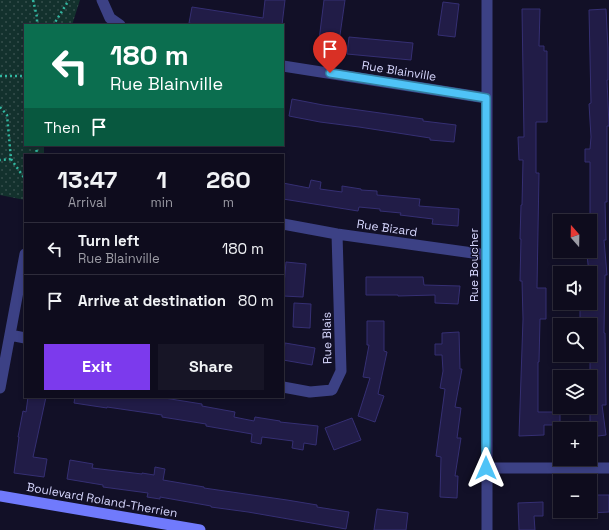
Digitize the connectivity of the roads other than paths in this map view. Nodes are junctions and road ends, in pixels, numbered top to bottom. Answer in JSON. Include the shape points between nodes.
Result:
{"nodes":[{"id":1,"x":102,"y":0,"type":"edge"},
{"id":2,"x":487,"y":0,"type":"edge"},
{"id":3,"x":119,"y":24,"type":"edge"},
{"id":4,"x":284,"y":66,"type":"edge"},
{"id":5,"x":486,"y":98,"type":"junction"},
{"id":6,"x":284,"y":224,"type":"edge"},
{"id":7,"x":338,"y":234,"type":"junction"},
{"id":8,"x":487,"y":255,"type":"junction"},
{"id":9,"x":24,"y":259,"type":"edge"},
{"id":10,"x":10,"y":335,"type":"junction"},
{"id":11,"x":24,"y":338,"type":"edge"},
{"id":12,"x":284,"y":387,"type":"edge"},
{"id":13,"x":0,"y":388,"type":"edge"},
{"id":14,"x":486,"y":468,"type":"junction"},
{"id":15,"x":609,"y":468,"type":"edge"},
{"id":16,"x":0,"y":496,"type":"edge"},
{"id":17,"x":200,"y":530,"type":"edge"},
{"id":18,"x":487,"y":530,"type":"edge"}],
"edges":[{"from":1,"to":3,"type":"street","via":[[110,18]]},
{"from":2,"to":5,"type":"street","name":"Rue Boucher"},
{"from":4,"to":5,"type":"street","name":"Rue Blainville"},
{"from":5,"to":8,"type":"street","name":"Rue Boucher"},
{"from":6,"to":7,"type":"street","name":"Rue Bizard"},
{"from":7,"to":8,"type":"street","name":"Rue Bizard"},
{"from":7,"to":12,"type":"street","name":"Rue Blais","via":[[341,371],[332,390],[310,392]]},
{"from":8,"to":14,"type":"street","name":"Rue Boucher"},
{"from":9,"to":10,"type":"street"},
{"from":10,"to":11,"type":"street"},
{"from":10,"to":13,"type":"street"},
{"from":14,"to":15,"type":"street"},
{"from":14,"to":18,"type":"street","name":"Rue Boucher"},
{"from":16,"to":17,"type":"main road","name":"Boulevard Roland-Therrien"}]}
